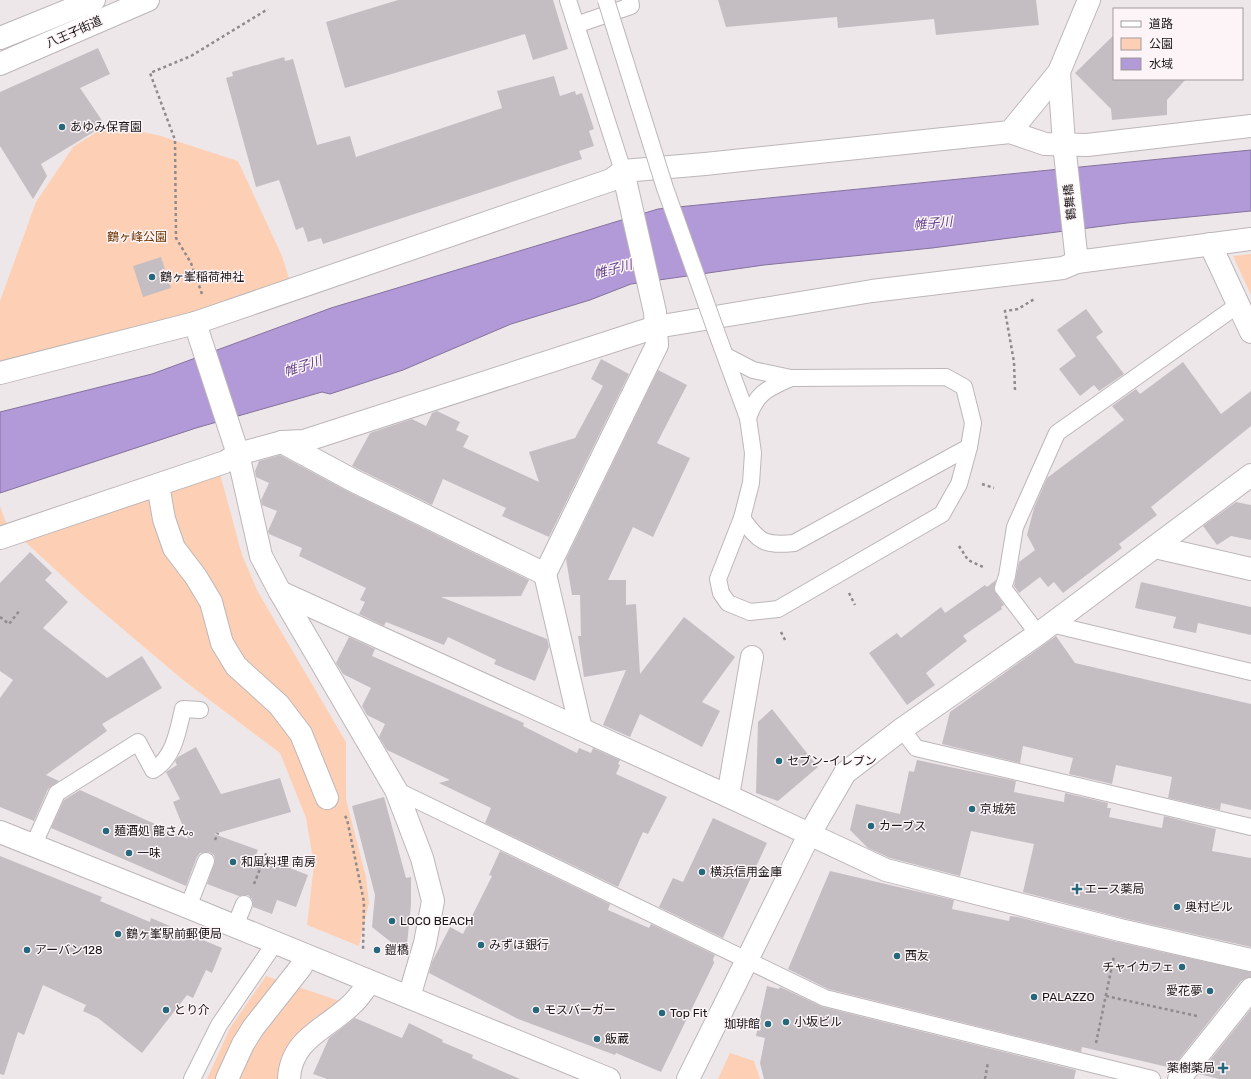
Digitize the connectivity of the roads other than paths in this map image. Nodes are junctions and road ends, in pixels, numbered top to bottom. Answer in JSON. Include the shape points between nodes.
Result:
{"nodes":[{"id":1,"x":94,"y":0,"type":"edge"},
{"id":2,"x":148,"y":0,"type":"edge"},
{"id":3,"x":568,"y":0,"type":"edge"},
{"id":4,"x":606,"y":0,"type":"edge"},
{"id":5,"x":630,"y":0,"type":"edge"},
{"id":6,"x":1089,"y":0,"type":"edge"},
{"id":7,"x":576,"y":26,"type":"junction"},
{"id":8,"x":0,"y":38,"type":"edge"},
{"id":9,"x":0,"y":64,"type":"edge"},
{"id":10,"x":1058,"y":72,"type":"junction"},
{"id":11,"x":1250,"y":126,"type":"edge"},
{"id":12,"x":1010,"y":132,"type":"junction"},
{"id":13,"x":1065,"y":150,"type":"junction"},
{"id":14,"x":623,"y":171,"type":"junction"},
{"id":15,"x":1251,"y":239,"type":"edge"},
{"id":16,"x":1210,"y":244,"type":"junction"},
{"id":17,"x":1076,"y":255,"type":"junction"},
{"id":18,"x":1238,"y":305,"type":"junction"},
{"id":19,"x":655,"y":319,"type":"junction"},
{"id":20,"x":201,"y":326,"type":"junction"},
{"id":21,"x":1251,"y":332,"type":"edge"},
{"id":22,"x":726,"y":356,"type":"junction"},
{"id":23,"x":0,"y":373,"type":"edge"},
{"id":24,"x":791,"y":378,"type":"junction"},
{"id":25,"x":748,"y":418,"type":"junction"},
{"id":26,"x":282,"y":442,"type":"junction"},
{"id":27,"x":969,"y":447,"type":"junction"},
{"id":28,"x":236,"y":449,"type":"junction"},
{"id":29,"x":1251,"y":475,"type":"edge"},
{"id":30,"x":158,"y":485,"type":"junction"},
{"id":31,"x":742,"y":518,"type":"junction"},
{"id":32,"x":0,"y":538,"type":"edge"},
{"id":33,"x":1155,"y":547,"type":"junction"},
{"id":34,"x":1251,"y":569,"type":"edge"},
{"id":35,"x":545,"y":574,"type":"junction"},
{"id":36,"x":280,"y":592,"type":"junction"},
{"id":37,"x":1045,"y":629,"type":"junction"},
{"id":38,"x":752,"y":657,"type":"dead end"},
{"id":39,"x":1251,"y":672,"type":"edge"},
{"id":40,"x":200,"y":710,"type":"dead end"},
{"id":41,"x":580,"y":729,"type":"junction"},
{"id":42,"x":902,"y":729,"type":"junction"},
{"id":43,"x":396,"y":790,"type":"junction"},
{"id":44,"x":728,"y":796,"type":"junction"},
{"id":45,"x":327,"y":798,"type":"road end"},
{"id":46,"x":1251,"y":827,"type":"edge"},
{"id":47,"x":0,"y":832,"type":"edge"},
{"id":48,"x":809,"y":835,"type":"junction"},
{"id":49,"x":33,"y":846,"type":"junction"},
{"id":50,"x":206,"y":861,"type":"dead end"},
{"id":51,"x":244,"y":904,"type":"road end"},
{"id":52,"x":188,"y":907,"type":"junction"},
{"id":53,"x":234,"y":926,"type":"junction"},
{"id":54,"x":275,"y":943,"type":"junction"},
{"id":55,"x":747,"y":960,"type":"junction"},
{"id":56,"x":1251,"y":960,"type":"edge"},
{"id":57,"x":301,"y":967,"type":"dead end"},
{"id":58,"x":370,"y":982,"type":"junction"},
{"id":59,"x":1251,"y":989,"type":"edge"},
{"id":60,"x":409,"y":997,"type":"junction"},
{"id":61,"x":192,"y":1079,"type":"edge"},
{"id":62,"x":227,"y":1079,"type":"edge"},
{"id":63,"x":289,"y":1079,"type":"edge"},
{"id":64,"x":609,"y":1079,"type":"edge"},
{"id":65,"x":688,"y":1079,"type":"edge"},
{"id":66,"x":1152,"y":1079,"type":"edge"},
{"id":67,"x":1179,"y":1079,"type":"edge"}],
"edges":[{"from":1,"to":8,"type":"main road","name":"八王子街道"},
{"from":2,"to":9,"type":"main road","name":"八王子街道"},
{"from":3,"to":7,"type":"lane"},
{"from":4,"to":22,"type":"lane","bridge":true,"via":[[665,188]]},
{"from":5,"to":7,"type":"lane","via":[[631,6]]},
{"from":6,"to":10,"type":"main road"},
{"from":7,"to":14,"type":"lane"},
{"from":10,"to":12,"type":"main road"},
{"from":10,"to":13,"type":"main road","name":"鶴舞橋"},
{"from":11,"to":13,"type":"main road","via":[[1087,145]]},
{"from":12,"to":13,"type":"main road"},
{"from":12,"to":14,"type":"main road"},
{"from":13,"to":17,"type":"main road","name":"鶴舞橋"},
{"from":14,"to":19,"type":"main road"},
{"from":14,"to":20,"type":"main road","via":[[611,180]]},
{"from":15,"to":16,"type":"main road"},
{"from":16,"to":17,"type":"main road"},
{"from":16,"to":18,"type":"main road"},
{"from":17,"to":19,"type":"main road","via":[[1064,268]]},
{"from":18,"to":21,"type":"main road"},
{"from":18,"to":37,"type":"lane","via":[[1057,433],[1015,527],[1003,588]]},
{"from":19,"to":26,"type":"main road","via":[[304,441]]},
{"from":19,"to":35,"type":"main road","via":[[657,345]]},
{"from":20,"to":23,"type":"main road"},
{"from":20,"to":28,"type":"main road"},
{"from":22,"to":24,"type":"lane","via":[[753,370]]},
{"from":22,"to":25,"type":"lane"},
{"from":24,"to":25,"type":"lane","via":[[767,389],[753,402]]},
{"from":24,"to":27,"type":"lane","via":[[946,377],[964,387],[972,423]]},
{"from":25,"to":31,"type":"lane","via":[[753,452],[751,483]]},
{"from":26,"to":28,"type":"main road"},
{"from":26,"to":35,"type":"main road","via":[[354,481]]},
{"from":27,"to":31,"type":"lane","via":[[794,543],[774,545],[756,537]]},
{"from":27,"to":31,"type":"lane","via":[[959,484],[942,514],[778,609],[750,612],[728,603],[721,593],[718,579]]},
{"from":28,"to":30,"type":"main road","via":[[225,462]]},
{"from":28,"to":36,"type":"main road","via":[[261,556]]},
{"from":29,"to":33,"type":"main road"},
{"from":30,"to":32,"type":"main road"},
{"from":30,"to":45,"type":"main road","via":[[164,519],[174,548],[211,602],[222,643],[236,666],[279,705],[301,734]]},
{"from":33,"to":34,"type":"main road"},
{"from":33,"to":37,"type":"main road"},
{"from":35,"to":41,"type":"main road"},
{"from":36,"to":41,"type":"main road"},
{"from":36,"to":43,"type":"main road"},
{"from":37,"to":39,"type":"lane"},
{"from":37,"to":42,"type":"main road"},
{"from":38,"to":44,"type":"main road"},
{"from":40,"to":49,"type":"lane","via":[[183,709],[169,756],[162,765],[153,770],[138,742],[57,793]]},
{"from":41,"to":44,"type":"main road"},
{"from":42,"to":46,"type":"lane","via":[[916,748]]},
{"from":42,"to":48,"type":"main road","via":[[845,773]]},
{"from":43,"to":55,"type":"lane"},
{"from":43,"to":60,"type":"main road","via":[[422,858],[433,902],[425,943]]},
{"from":44,"to":48,"type":"main road"},
{"from":47,"to":49,"type":"main road"},
{"from":48,"to":55,"type":"main road"},
{"from":48,"to":56,"type":"main road","via":[[886,870],[1120,930]]},
{"from":49,"to":52,"type":"main road"},
{"from":50,"to":52,"type":"lane"},
{"from":51,"to":53,"type":"lane"},
{"from":52,"to":53,"type":"main road"},
{"from":53,"to":54,"type":"main road"},
{"from":54,"to":58,"type":"main road"},
{"from":54,"to":61,"type":"lane","via":[[219,1025]]},
{"from":55,"to":65,"type":"main road"},
{"from":55,"to":66,"type":"lane","via":[[825,998]]},
{"from":57,"to":62,"type":"main road","via":[[243,1044]]},
{"from":58,"to":60,"type":"main road"},
{"from":58,"to":63,"type":"main road","via":[[353,1004],[302,1043],[293,1056]]},
{"from":59,"to":67,"type":"main road"},
{"from":60,"to":64,"type":"main road"}]}
